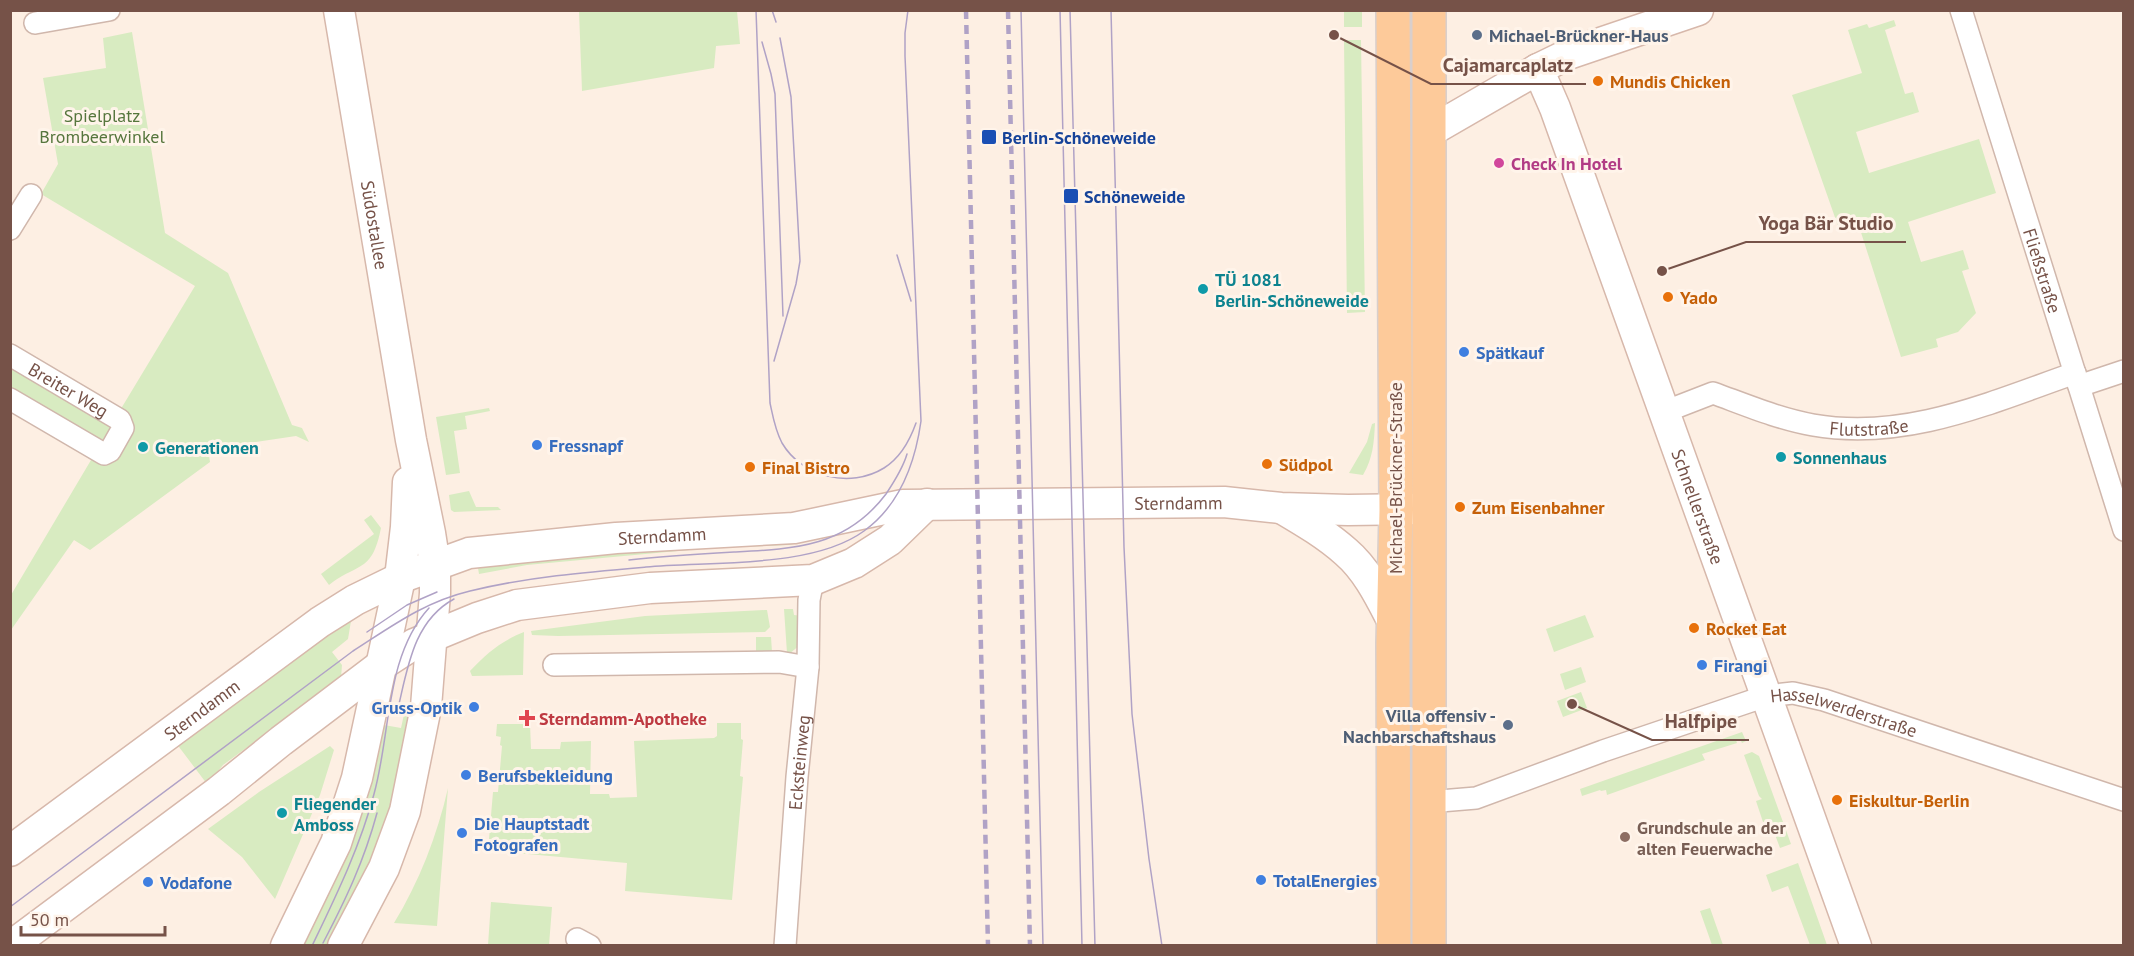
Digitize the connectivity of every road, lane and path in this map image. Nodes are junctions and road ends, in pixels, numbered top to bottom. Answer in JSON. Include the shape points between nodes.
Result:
{"nodes":[{"id":1,"x":109,"y":10,"type":"edge"},
{"id":2,"x":339,"y":10,"type":"edge"},
{"id":3,"x":1393,"y":10,"type":"edge"},
{"id":4,"x":1429,"y":10,"type":"edge"},
{"id":5,"x":1698,"y":10,"type":"edge"},
{"id":6,"x":1961,"y":10,"type":"edge"},
{"id":7,"x":34,"y":23,"type":"dead end"},
{"id":8,"x":1538,"y":69,"type":"junction"},
{"id":9,"x":1429,"y":132,"type":"junction"},
{"id":10,"x":31,"y":195,"type":"dead end"},
{"id":11,"x":10,"y":229,"type":"edge"},
{"id":12,"x":10,"y":355,"type":"edge"},
{"id":13,"x":2124,"y":371,"type":"edge"},
{"id":14,"x":2077,"y":380,"type":"junction"},
{"id":15,"x":10,"y":399,"type":"edge"},
{"id":16,"x":1664,"y":412,"type":"junction"},
{"id":17,"x":411,"y":440,"type":"junction"},
{"id":18,"x":927,"y":504,"type":"junction"},
{"id":19,"x":1281,"y":507,"type":"junction"},
{"id":20,"x":1428,"y":509,"type":"junction"},
{"id":21,"x":1396,"y":510,"type":"junction"},
{"id":22,"x":2124,"y":530,"type":"edge"},
{"id":23,"x":435,"y":565,"type":"junction"},
{"id":24,"x":400,"y":578,"type":"junction"},
{"id":25,"x":811,"y":596,"type":"junction"},
{"id":26,"x":1393,"y":622,"type":"junction"},
{"id":27,"x":432,"y":636,"type":"junction"},
{"id":28,"x":554,"y":665,"type":"dead end"},
{"id":29,"x":380,"y":666,"type":"junction"},
{"id":30,"x":808,"y":667,"type":"junction"},
{"id":31,"x":1766,"y":696,"type":"junction"},
{"id":32,"x":2124,"y":800,"type":"edge"},
{"id":33,"x":1428,"y":802,"type":"junction"},
{"id":34,"x":10,"y":851,"type":"edge"},
{"id":35,"x":288,"y":942,"type":"edge"},
{"id":36,"x":11,"y":945,"type":"edge"},
{"id":37,"x":343,"y":945,"type":"edge"},
{"id":38,"x":785,"y":945,"type":"edge"},
{"id":39,"x":1394,"y":945,"type":"edge"},
{"id":40,"x":1429,"y":945,"type":"edge"},
{"id":41,"x":1856,"y":945,"type":"edge"}],
"edges":[{"from":1,"to":7,"type":"street"},
{"from":2,"to":17,"type":"main road","name":"Südostallee"},
{"from":3,"to":21,"type":"main road","name":"Michael-Brückner-Straße"},
{"from":4,"to":9,"type":"main road","name":"Michael-Brückner-Straße"},
{"from":5,"to":8,"type":"main road","via":[[1571,52]]},
{"from":6,"to":14,"type":"street","name":"Fließstraße"},
{"from":8,"to":9,"type":"main road"},
{"from":8,"to":16,"type":"main road","name":"Schnellerstraße"},
{"from":9,"to":20,"type":"main road","name":"Michael-Brückner-Straße"},
{"from":10,"to":11,"type":"street"},
{"from":12,"to":15,"type":"street","name":"Breiter Weg","via":[[120,420],[123,428],[110,451],[104,454]]},
{"from":13,"to":14,"type":"street","name":"Flutstraße"},
{"from":14,"to":16,"type":"street","name":"Flutstraße","via":[[1959,414],[1870,430],[1811,424],[1713,393]]},
{"from":14,"to":22,"type":"street","name":"Fließstraße"},
{"from":16,"to":31,"type":"main road","name":"Schnellerstraße"},
{"from":17,"to":23,"type":"main road","name":"Südostallee"},
{"from":17,"to":24,"type":"main road","name":"Südostallee"},
{"from":18,"to":19,"type":"main road","name":"Sterndamm","via":[[1224,502]]},
{"from":18,"to":23,"type":"main road","name":"Sterndamm","via":[[889,507],[794,528],[616,538],[469,553]]},
{"from":18,"to":25,"type":"main road","via":[[890,540]]},
{"from":19,"to":21,"type":"main road","name":"Sterndamm"},
{"from":19,"to":26,"type":"main road","via":[[1350,555],[1379,594]]},
{"from":20,"to":21,"type":"main road","name":"Sterndamm"},
{"from":20,"to":33,"type":"main road","name":"Michael-Brückner-Straße"},
{"from":21,"to":26,"type":"main road","name":"Michael-Brückner-Straße"},
{"from":23,"to":24,"type":"main road","name":"Sterndamm"},
{"from":23,"to":27,"type":"main road","name":"Südostallee"},
{"from":24,"to":29,"type":"main road"},
{"from":24,"to":34,"type":"main road","name":"Sterndamm","via":[[320,622]]},
{"from":25,"to":27,"type":"main road","via":[[650,588],[517,605]]},
{"from":25,"to":30,"type":"street","name":"Ecksteinweg"},
{"from":26,"to":39,"type":"main road","name":"Michael-Brückner-Straße"},
{"from":27,"to":29,"type":"main road"},
{"from":27,"to":37,"type":"main road","via":[[425,714],[405,811],[384,868]]},
{"from":28,"to":30,"type":"street","via":[[779,662]]},
{"from":29,"to":35,"type":"main road","via":[[357,778],[336,843]]},
{"from":29,"to":36,"type":"main road","via":[[219,792]]},
{"from":30,"to":38,"type":"street","name":"Ecksteinweg"},
{"from":31,"to":32,"type":"street","name":"Hasselwerderstraße","via":[[1809,695]]},
{"from":31,"to":33,"type":"street","name":"Hasselwerderstraße","via":[[1476,798]]},
{"from":31,"to":41,"type":"main road","name":"Schnellerstraße"},
{"from":33,"to":40,"type":"main road","name":"Michael-Brückner-Straße"}]}
